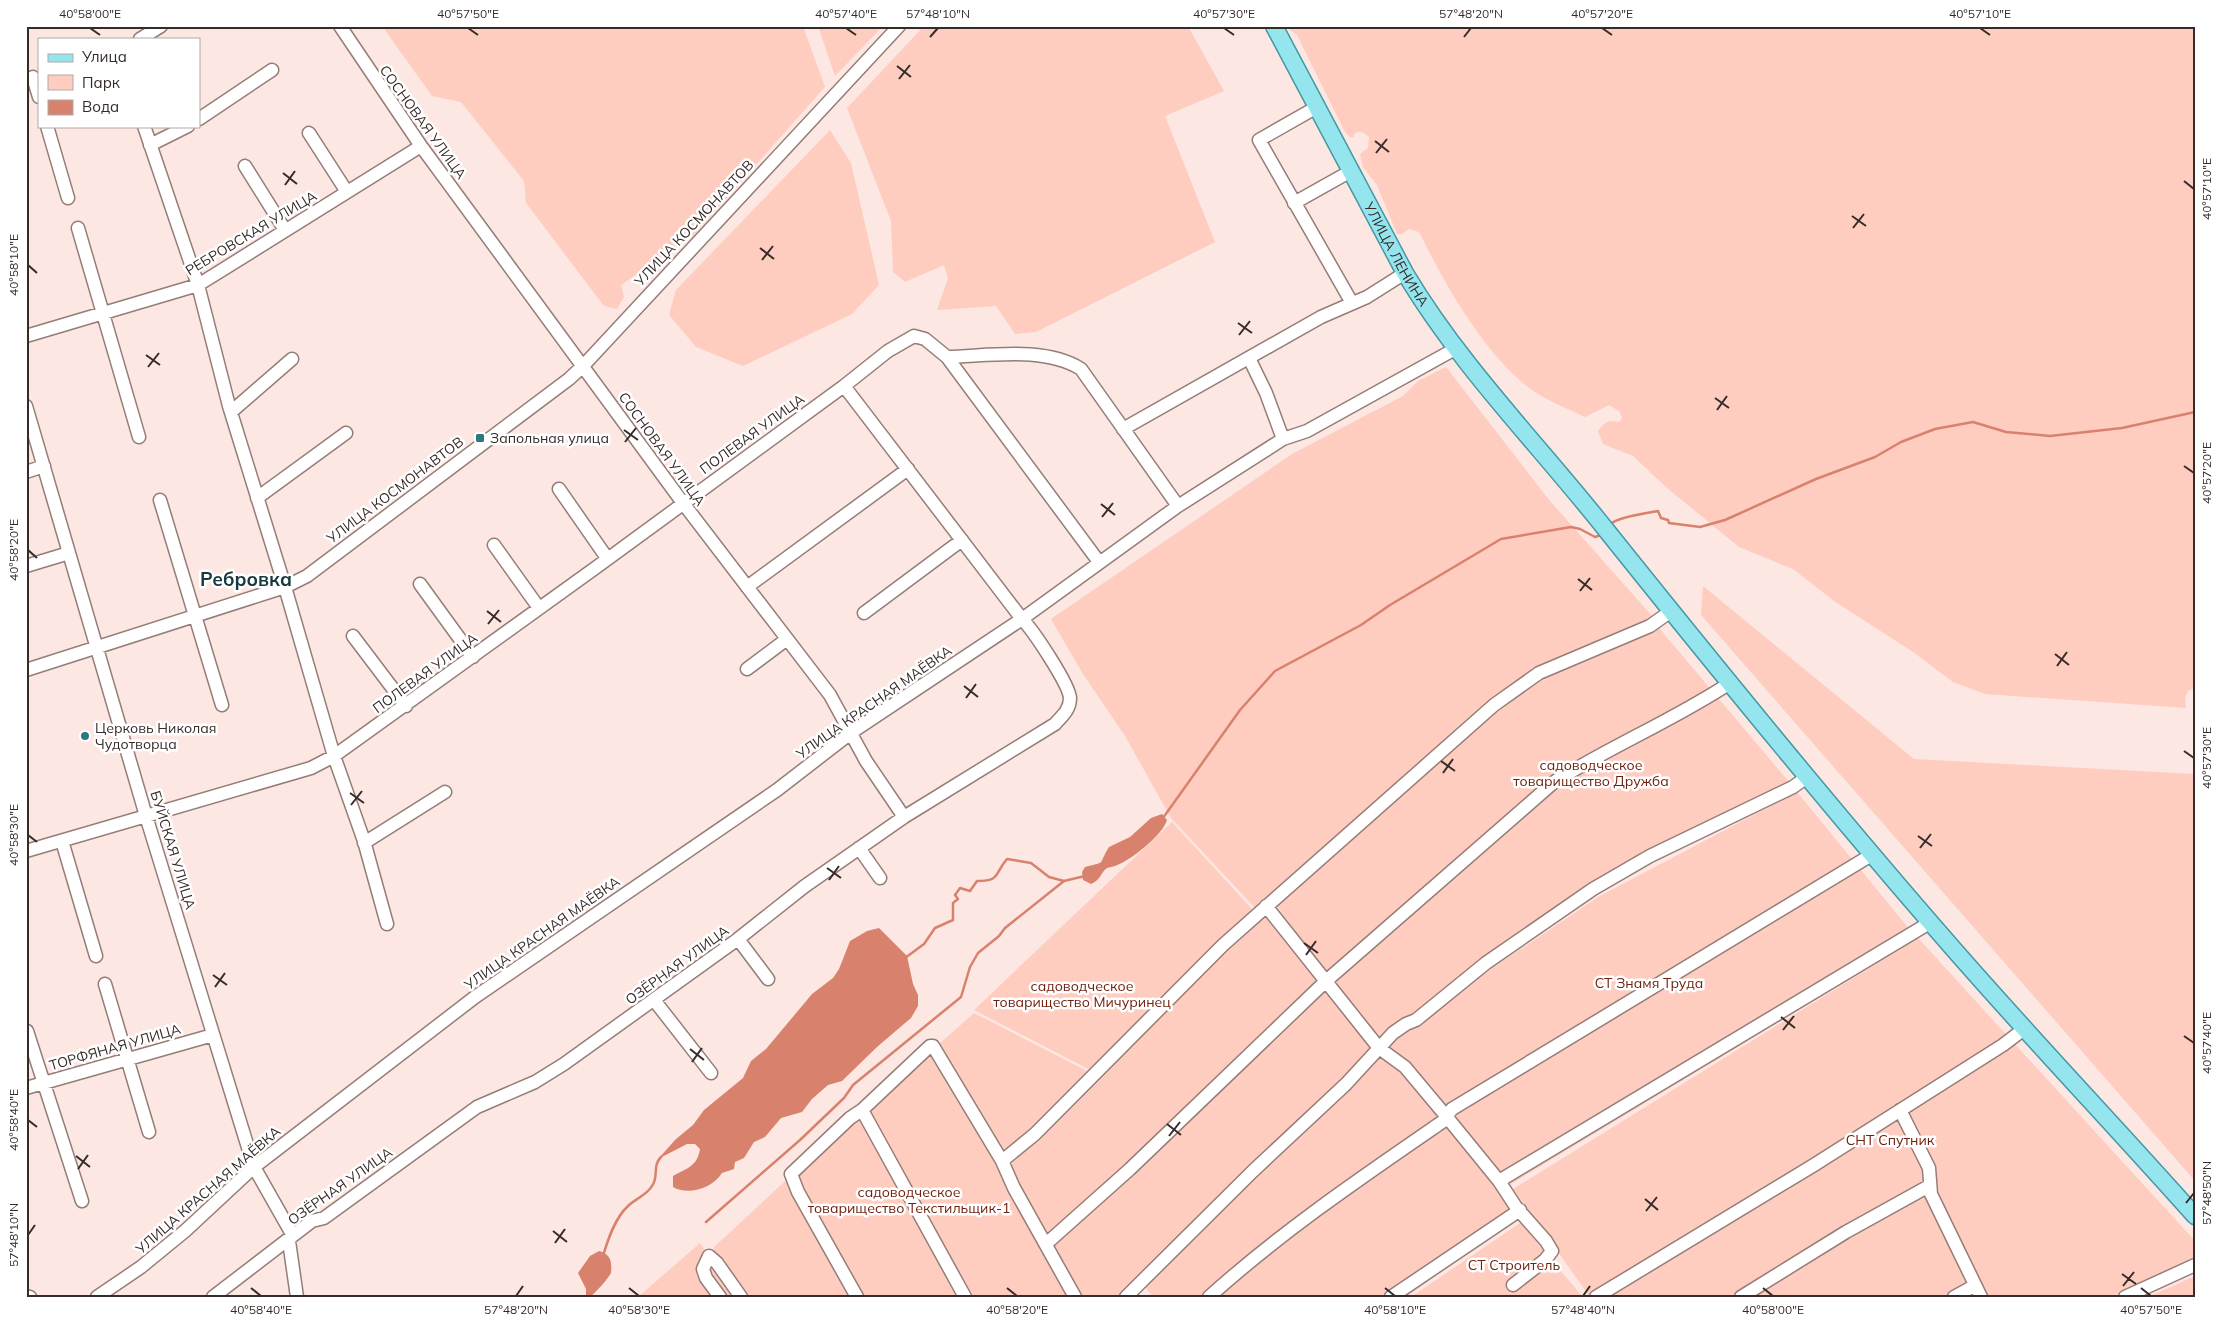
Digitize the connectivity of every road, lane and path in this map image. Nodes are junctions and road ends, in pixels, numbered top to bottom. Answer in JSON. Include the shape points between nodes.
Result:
{"nodes":[{"id":1,"x":161,"y":26,"type":"edge"},
{"id":2,"x":340,"y":26,"type":"edge"},
{"id":3,"x":899,"y":26,"type":"edge"},
{"id":4,"x":1274,"y":26,"type":"edge"},
{"id":5,"x":142,"y":38,"type":"edge"},
{"id":6,"x":272,"y":70,"type":"dead end"},
{"id":7,"x":33,"y":77,"type":"edge"},
{"id":8,"x":38,"y":94,"type":"edge"},
{"id":9,"x":1317,"y":107,"type":"junction"},
{"id":10,"x":200,"y":118,"type":"edge"},
{"id":11,"x":49,"y":128,"type":"edge"},
{"id":12,"x":145,"y":128,"type":"edge"},
{"id":13,"x":184,"y":128,"type":"edge"},
{"id":14,"x":309,"y":133,"type":"dead end"},
{"id":15,"x":150,"y":145,"type":"junction"},
{"id":16,"x":421,"y":146,"type":"junction"},
{"id":17,"x":245,"y":166,"type":"dead end"},
{"id":18,"x":1351,"y":171,"type":"junction"},
{"id":19,"x":347,"y":192,"type":"junction"},
{"id":20,"x":68,"y":198,"type":"dead end"},
{"id":21,"x":1294,"y":203,"type":"junction"},
{"id":22,"x":78,"y":228,"type":"dead end"},
{"id":23,"x":285,"y":230,"type":"junction"},
{"id":24,"x":1405,"y":273,"type":"junction"},
{"id":25,"x":198,"y":285,"type":"junction"},
{"id":26,"x":1352,"y":303,"type":"junction"},
{"id":27,"x":102,"y":312,"type":"junction"},
{"id":28,"x":26,"y":336,"type":"edge"},
{"id":29,"x":1455,"y":349,"type":"junction"},
{"id":30,"x":947,"y":357,"type":"junction"},
{"id":31,"x":1249,"y":358,"type":"junction"},
{"id":32,"x":292,"y":359,"type":"dead end"},
{"id":33,"x":583,"y":366,"type":"junction"},
{"id":34,"x":844,"y":386,"type":"junction"},
{"id":35,"x":26,"y":406,"type":"edge"},
{"id":36,"x":230,"y":412,"type":"junction"},
{"id":37,"x":1123,"y":429,"type":"junction"},
{"id":38,"x":346,"y":434,"type":"dead end"},
{"id":39,"x":139,"y":437,"type":"dead end"},
{"id":40,"x":1282,"y":440,"type":"junction"},
{"id":41,"x":44,"y":466,"type":"junction"},
{"id":42,"x":908,"y":469,"type":"junction"},
{"id":43,"x":26,"y":472,"type":"edge"},
{"id":44,"x":559,"y":490,"type":"dead end"},
{"id":45,"x":257,"y":498,"type":"junction"},
{"id":46,"x":160,"y":500,"type":"dead end"},
{"id":47,"x":683,"y":503,"type":"junction"},
{"id":48,"x":1178,"y":506,"type":"junction"},
{"id":49,"x":962,"y":540,"type":"junction"},
{"id":50,"x":494,"y":545,"type":"dead end"},
{"id":51,"x":70,"y":553,"type":"junction"},
{"id":52,"x":607,"y":558,"type":"junction"},
{"id":53,"x":1099,"y":562,"type":"junction"},
{"id":54,"x":26,"y":566,"type":"edge"},
{"id":55,"x":420,"y":584,"type":"dead end"},
{"id":56,"x":285,"y":587,"type":"junction"},
{"id":57,"x":747,"y":587,"type":"junction"},
{"id":58,"x":539,"y":608,"type":"junction"},
{"id":59,"x":1671,"y":611,"type":"junction"},
{"id":60,"x":864,"y":612,"type":"dead end"},
{"id":61,"x":194,"y":617,"type":"junction"},
{"id":62,"x":1022,"y":619,"type":"junction"},
{"id":63,"x":353,"y":636,"type":"dead end"},
{"id":64,"x":787,"y":639,"type":"junction"},
{"id":65,"x":98,"y":649,"type":"junction"},
{"id":66,"x":473,"y":657,"type":"junction"},
{"id":67,"x":747,"y":669,"type":"dead end"},
{"id":68,"x":26,"y":670,"type":"edge"},
{"id":69,"x":1730,"y":683,"type":"junction"},
{"id":70,"x":222,"y":705,"type":"dead end"},
{"id":71,"x":406,"y":706,"type":"junction"},
{"id":72,"x":852,"y":732,"type":"junction"},
{"id":73,"x":334,"y":756,"type":"junction"},
{"id":74,"x":1807,"y":777,"type":"junction"},
{"id":75,"x":445,"y":792,"type":"dead end"},
{"id":76,"x":146,"y":816,"type":"junction"},
{"id":77,"x":904,"y":817,"type":"junction"},
{"id":78,"x":62,"y":841,"type":"junction"},
{"id":79,"x":364,"y":843,"type":"junction"},
{"id":80,"x":859,"y":848,"type":"junction"},
{"id":81,"x":26,"y":851,"type":"edge"},
{"id":82,"x":1873,"y":854,"type":"junction"},
{"id":83,"x":880,"y":878,"type":"dead end"},
{"id":84,"x":1266,"y":906,"type":"junction"},
{"id":85,"x":1931,"y":922,"type":"junction"},
{"id":86,"x":387,"y":924,"type":"dead end"},
{"id":87,"x":738,"y":939,"type":"junction"},
{"id":88,"x":96,"y":956,"type":"dead end"},
{"id":89,"x":768,"y":979,"type":"dead end"},
{"id":90,"x":1326,"y":981,"type":"junction"},
{"id":91,"x":104,"y":984,"type":"dead end"},
{"id":92,"x":654,"y":1000,"type":"junction"},
{"id":93,"x":2024,"y":1029,"type":"junction"},
{"id":94,"x":27,"y":1031,"type":"edge"},
{"id":95,"x":213,"y":1035,"type":"junction"},
{"id":96,"x":1379,"y":1048,"type":"junction"},
{"id":97,"x":127,"y":1060,"type":"junction"},
{"id":98,"x":711,"y":1073,"type":"dead end"},
{"id":99,"x":43,"y":1083,"type":"junction"},
{"id":100,"x":26,"y":1088,"type":"edge"},
{"id":101,"x":862,"y":1110,"type":"junction"},
{"id":102,"x":1900,"y":1110,"type":"junction"},
{"id":103,"x":1446,"y":1116,"type":"junction"},
{"id":104,"x":149,"y":1132,"type":"dead end"},
{"id":105,"x":1002,"y":1161,"type":"junction"},
{"id":106,"x":254,"y":1167,"type":"junction"},
{"id":107,"x":1499,"y":1182,"type":"junction"},
{"id":108,"x":1929,"y":1186,"type":"junction"},
{"id":109,"x":82,"y":1201,"type":"dead end"},
{"id":110,"x":1520,"y":1210,"type":"junction"},
{"id":111,"x":2195,"y":1216,"type":"edge"},
{"id":112,"x":289,"y":1241,"type":"junction"},
{"id":113,"x":1047,"y":1243,"type":"junction"},
{"id":114,"x":2195,"y":1265,"type":"edge"},
{"id":115,"x":1513,"y":1285,"type":"dead end"},
{"id":116,"x":1138,"y":1286,"type":"junction"},
{"id":117,"x":1978,"y":1291,"type":"edge"},
{"id":118,"x":26,"y":1296,"type":"edge"},
{"id":119,"x":30,"y":1297,"type":"edge"},
{"id":120,"x":97,"y":1297,"type":"edge"},
{"id":121,"x":213,"y":1297,"type":"edge"},
{"id":122,"x":297,"y":1297,"type":"edge"},
{"id":123,"x":720,"y":1297,"type":"edge"},
{"id":124,"x":741,"y":1297,"type":"edge"},
{"id":125,"x":857,"y":1297,"type":"edge"},
{"id":126,"x":965,"y":1297,"type":"edge"},
{"id":127,"x":1075,"y":1297,"type":"edge"},
{"id":128,"x":1126,"y":1297,"type":"edge"},
{"id":129,"x":1147,"y":1297,"type":"edge"},
{"id":130,"x":1209,"y":1297,"type":"edge"},
{"id":131,"x":1391,"y":1297,"type":"edge"},
{"id":132,"x":1596,"y":1297,"type":"edge"},
{"id":133,"x":1741,"y":1297,"type":"edge"},
{"id":134,"x":1954,"y":1297,"type":"edge"},
{"id":135,"x":2125,"y":1297,"type":"edge"}],
"edges":[{"from":1,"to":5,"type":"street"},
{"from":2,"to":16,"type":"street","name":"СОСНОВАЯ УЛИЦА"},
{"from":3,"to":33,"type":"street","name":"УЛИЦА КОСМОНАВТОВ"},
{"from":4,"to":9,"type":"main road","name":"УЛИЦА ЛЕНИНА"},
{"from":6,"to":10,"type":"street"},
{"from":7,"to":8,"type":"street"},
{"from":9,"to":18,"type":"main road","name":"УЛИЦА ЛЕНИНА"},
{"from":9,"to":21,"type":"street","via":[[1259,140]]},
{"from":11,"to":20,"type":"street"},
{"from":12,"to":15,"type":"street"},
{"from":13,"to":15,"type":"street"},
{"from":14,"to":19,"type":"street"},
{"from":15,"to":25,"type":"street"},
{"from":16,"to":19,"type":"street","name":"РЕБРОВСКАЯ УЛИЦА"},
{"from":16,"to":33,"type":"street","name":"СОСНОВАЯ УЛИЦА"},
{"from":17,"to":23,"type":"street"},
{"from":18,"to":21,"type":"street"},
{"from":18,"to":24,"type":"main road","name":"УЛИЦА ЛЕНИНА"},
{"from":19,"to":23,"type":"street","name":"РЕБРОВСКАЯ УЛИЦА"},
{"from":21,"to":26,"type":"street"},
{"from":22,"to":27,"type":"street"},
{"from":23,"to":25,"type":"street","name":"РЕБРОВСКАЯ УЛИЦА"},
{"from":24,"to":26,"type":"street"},
{"from":24,"to":29,"type":"main road","name":"УЛИЦА ЛЕНИНА"},
{"from":25,"to":27,"type":"street","name":"РЕБРОВСКАЯ УЛИЦА"},
{"from":25,"to":36,"type":"street"},
{"from":26,"to":31,"type":"street"},
{"from":27,"to":28,"type":"street","name":"РЕБРОВСКАЯ УЛИЦА"},
{"from":27,"to":39,"type":"street"},
{"from":29,"to":40,"type":"street","name":"УЛИЦА КРАСНАЯ МАЁВКА","via":[[1307,431]]},
{"from":29,"to":59,"type":"main road","name":"УЛИЦА ЛЕНИНА"},
{"from":30,"to":34,"type":"street","name":"ПОЛЕВАЯ УЛИЦА","via":[[925,339],[914,336],[888,351]]},
{"from":30,"to":37,"type":"street","via":[[1030,354],[1070,362],[1081,369]]},
{"from":30,"to":53,"type":"street"},
{"from":31,"to":37,"type":"street"},
{"from":31,"to":40,"type":"street","via":[[1266,393]]},
{"from":32,"to":36,"type":"street"},
{"from":33,"to":47,"type":"street","name":"СОСНОВАЯ УЛИЦА"},
{"from":33,"to":56,"type":"street","name":"УЛИЦА КОСМОНАВТОВ","via":[[307,576]]},
{"from":34,"to":42,"type":"street"},
{"from":34,"to":47,"type":"street","name":"ПОЛЕВАЯ УЛИЦА"},
{"from":35,"to":41,"type":"street","name":"БУЙСКАЯ УЛИЦА"},
{"from":36,"to":45,"type":"street"},
{"from":37,"to":48,"type":"street"},
{"from":38,"to":45,"type":"street"},
{"from":40,"to":48,"type":"street","name":"УЛИЦА КРАСНАЯ МАЁВКА"},
{"from":41,"to":43,"type":"street"},
{"from":41,"to":51,"type":"street","name":"БУЙСКАЯ УЛИЦА"},
{"from":42,"to":49,"type":"street"},
{"from":42,"to":57,"type":"street"},
{"from":44,"to":52,"type":"street"},
{"from":45,"to":56,"type":"street"},
{"from":46,"to":61,"type":"street"},
{"from":47,"to":52,"type":"street","name":"ПОЛЕВАЯ УЛИЦА"},
{"from":47,"to":57,"type":"street","name":"СОСНОВАЯ УЛИЦА"},
{"from":48,"to":53,"type":"street","name":"УЛИЦА КРАСНАЯ МАЁВКА"},
{"from":49,"to":60,"type":"street"},
{"from":49,"to":62,"type":"street"},
{"from":50,"to":58,"type":"street"},
{"from":51,"to":54,"type":"street"},
{"from":51,"to":65,"type":"street","name":"БУЙСКАЯ УЛИЦА"},
{"from":52,"to":58,"type":"street","name":"ПОЛЕВАЯ УЛИЦА"},
{"from":53,"to":62,"type":"street","name":"УЛИЦА КРАСНАЯ МАЁВКА"},
{"from":55,"to":66,"type":"street"},
{"from":56,"to":61,"type":"street","name":"УЛИЦА КОСМОНАВТОВ"},
{"from":56,"to":73,"type":"street"},
{"from":57,"to":64,"type":"street","name":"СОСНОВАЯ УЛИЦА"},
{"from":58,"to":66,"type":"street","name":"ПОЛЕВАЯ УЛИЦА"},
{"from":59,"to":69,"type":"main road","name":"УЛИЦА ЛЕНИНА"},
{"from":59,"to":84,"type":"street","via":[[1650,626],[1522,682]]},
{"from":61,"to":65,"type":"street","name":"УЛИЦА КОСМОНАВТОВ"},
{"from":61,"to":70,"type":"street"},
{"from":62,"to":72,"type":"street","name":"УЛИЦА КРАСНАЯ МАЁВКА"},
{"from":62,"to":77,"type":"street","name":"ОЗЁРНАЯ УЛИЦА","via":[[1032,629],[1065,685],[1070,697],[1066,712],[1055,724]]},
{"from":63,"to":71,"type":"street"},
{"from":64,"to":67,"type":"street"},
{"from":64,"to":72,"type":"street","name":"СОСНОВАЯ УЛИЦА","via":[[830,695]]},
{"from":65,"to":68,"type":"street","name":"УЛИЦА КОСМОНАВТОВ"},
{"from":65,"to":76,"type":"street","name":"БУЙСКАЯ УЛИЦА"},
{"from":66,"to":71,"type":"street","name":"ПОЛЕВАЯ УЛИЦА"},
{"from":69,"to":74,"type":"main road","name":"УЛИЦА ЛЕНИНА"},
{"from":69,"to":90,"type":"street","via":[[1554,782]]},
{"from":71,"to":73,"type":"street","name":"ПОЛЕВАЯ УЛИЦА"},
{"from":72,"to":77,"type":"street","name":"СОСНОВАЯ УЛИЦА","via":[[866,761]]},
{"from":72,"to":106,"type":"street","name":"УЛИЦА КРАСНАЯ МАЁВКА","via":[[777,790],[475,997]]},
{"from":73,"to":76,"type":"street","name":"ПОЛЕВАЯ УЛИЦА","via":[[311,768]]},
{"from":73,"to":79,"type":"street"},
{"from":74,"to":82,"type":"main road","name":"УЛИЦА ЛЕНИНА"},
{"from":74,"to":96,"type":"street","via":[[1593,888],[1486,963],[1416,1020],[1393,1033]]},
{"from":75,"to":79,"type":"street"},
{"from":76,"to":78,"type":"street","name":"ПОЛЕВАЯ УЛИЦА"},
{"from":76,"to":95,"type":"street","name":"БУЙСКАЯ УЛИЦА"},
{"from":77,"to":80,"type":"street","name":"ОЗЁРНАЯ УЛИЦА"},
{"from":78,"to":81,"type":"street","name":"ПОЛЕВАЯ УЛИЦА"},
{"from":78,"to":88,"type":"street"},
{"from":79,"to":86,"type":"street"},
{"from":80,"to":83,"type":"street"},
{"from":80,"to":87,"type":"street","name":"ОЗЁРНАЯ УЛИЦА"},
{"from":82,"to":85,"type":"main road","name":"УЛИЦА ЛЕНИНА"},
{"from":82,"to":103,"type":"street","via":[[1534,1057],[1452,1108]]},
{"from":84,"to":90,"type":"street"},
{"from":84,"to":105,"type":"street","via":[[1035,1134]]},
{"from":85,"to":93,"type":"main road","name":"УЛИЦА ЛЕНИНА"},
{"from":85,"to":107,"type":"street"},
{"from":87,"to":89,"type":"street"},
{"from":87,"to":92,"type":"street","name":"ОЗЁРНАЯ УЛИЦА"},
{"from":90,"to":96,"type":"street"},
{"from":90,"to":113,"type":"street","via":[[1130,1169]]},
{"from":91,"to":97,"type":"street"},
{"from":92,"to":98,"type":"street"},
{"from":92,"to":112,"type":"street","name":"ОЗЁРНАЯ УЛИЦА","via":[[535,1082],[477,1107],[324,1218],[312,1221]]},
{"from":93,"to":102,"type":"street"},
{"from":93,"to":111,"type":"main road","name":"УЛИЦА ЛЕНИНА"},
{"from":94,"to":99,"type":"street"},
{"from":95,"to":97,"type":"street","name":"ТОРФЯНАЯ УЛИЦА"},
{"from":95,"to":106,"type":"street","name":"БУЙСКАЯ УЛИЦА"},
{"from":96,"to":103,"type":"street","via":[[1405,1067]]},
{"from":96,"to":116,"type":"street"},
{"from":97,"to":99,"type":"street","name":"ТОРФЯНАЯ УЛИЦА"},
{"from":97,"to":104,"type":"street"},
{"from":99,"to":100,"type":"street","name":"ТОРФЯНАЯ УЛИЦА"},
{"from":99,"to":109,"type":"street"},
{"from":101,"to":105,"type":"street","via":[[933,1046]]},
{"from":101,"to":125,"type":"street","via":[[791,1174]]},
{"from":101,"to":126,"type":"street"},
{"from":102,"to":108,"type":"street","via":[[1929,1168]]},
{"from":102,"to":132,"type":"street"},
{"from":103,"to":107,"type":"street"},
{"from":103,"to":130,"type":"street","via":[[1442,1122],[1336,1195]]},
{"from":105,"to":113,"type":"street"},
{"from":106,"to":112,"type":"street","name":"БУЙСКАЯ УЛИЦА","via":[[292,1234]]},
{"from":106,"to":120,"type":"street","name":"УЛИЦА КРАСНАЯ МАЁВКА","via":[[141,1268]]},
{"from":107,"to":110,"type":"street"},
{"from":108,"to":117,"type":"street"},
{"from":108,"to":133,"type":"street","via":[[1846,1232]]},
{"from":110,"to":115,"type":"street","via":[[1552,1251]]},
{"from":110,"to":131,"type":"street"},
{"from":112,"to":121,"type":"street","name":"ОЗЁРНАЯ УЛИЦА"},
{"from":112,"to":122,"type":"street","name":"БУЙСКАЯ УЛИЦА"},
{"from":113,"to":127,"type":"street"},
{"from":114,"to":135,"type":"street"},
{"from":116,"to":128,"type":"street"},
{"from":116,"to":129,"type":"street"},
{"from":117,"to":134,"type":"street"},
{"from":118,"to":119,"type":"street"},
{"from":123,"to":124,"type":"street","via":[[703,1269],[709,1256]]}]}
